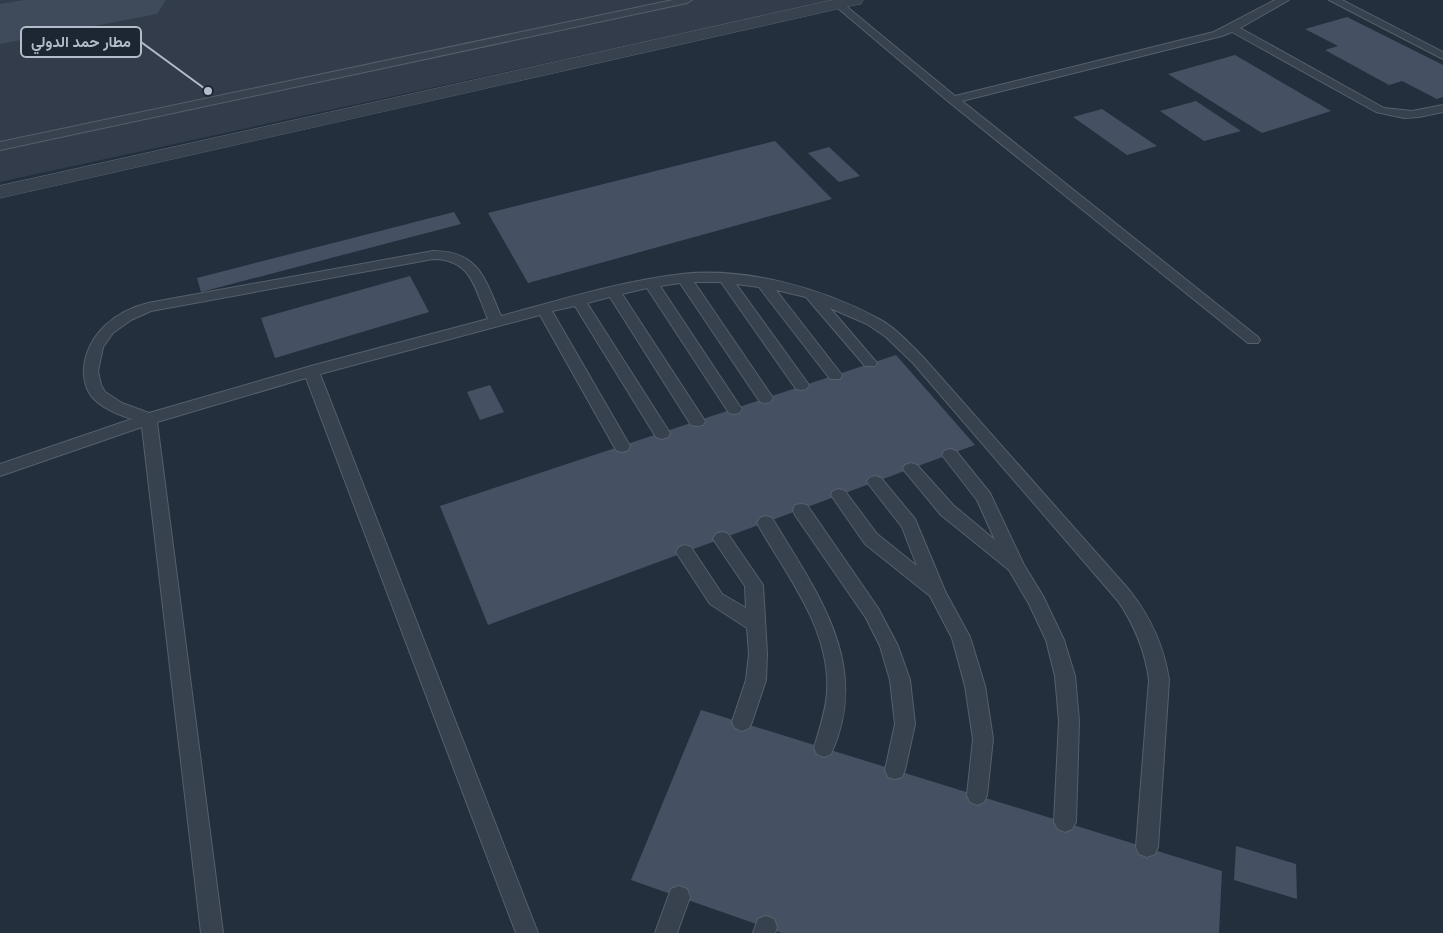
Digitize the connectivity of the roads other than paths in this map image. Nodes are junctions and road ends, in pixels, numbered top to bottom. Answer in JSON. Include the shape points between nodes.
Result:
{"nodes":[{"id":1,"x":687,"y":0,"type":"edge"},
{"id":2,"x":1284,"y":0,"type":"edge"},
{"id":3,"x":1334,"y":0,"type":"edge"},
{"id":4,"x":846,"y":2,"type":"edge"},
{"id":5,"x":1234,"y":29,"type":"junction"},
{"id":6,"x":1443,"y":56,"type":"edge"},
{"id":7,"x":953,"y":100,"type":"junction"},
{"id":8,"x":1443,"y":108,"type":"edge"},
{"id":9,"x":0,"y":146,"type":"edge"},
{"id":10,"x":0,"y":192,"type":"edge"},
{"id":11,"x":684,"y":278,"type":"junction"},
{"id":12,"x":724,"y":278,"type":"junction"},
{"id":13,"x":650,"y":283,"type":"junction"},
{"id":14,"x":763,"y":283,"type":"junction"},
{"id":15,"x":613,"y":292,"type":"junction"},
{"id":16,"x":812,"y":294,"type":"junction"},
{"id":17,"x":578,"y":300,"type":"junction"},
{"id":18,"x":544,"y":309,"type":"junction"},
{"id":19,"x":496,"y":322,"type":"junction"},
{"id":20,"x":1253,"y":340,"type":"dead end"},
{"id":21,"x":870,"y":363,"type":"dead end"},
{"id":22,"x":312,"y":371,"type":"junction"},
{"id":23,"x":835,"y":375,"type":"dead end"},
{"id":24,"x":801,"y":385,"type":"dead end"},
{"id":25,"x":766,"y":398,"type":"dead end"},
{"id":26,"x":734,"y":409,"type":"dead end"},
{"id":27,"x":149,"y":419,"type":"junction"},
{"id":28,"x":697,"y":421,"type":"dead end"},
{"id":29,"x":662,"y":433,"type":"dead end"},
{"id":30,"x":622,"y":446,"type":"dead end"},
{"id":31,"x":950,"y":455,"type":"dead end"},
{"id":32,"x":912,"y":469,"type":"dead end"},
{"id":33,"x":0,"y":470,"type":"edge"},
{"id":34,"x":875,"y":482,"type":"dead end"},
{"id":35,"x":839,"y":496,"type":"dead end"},
{"id":36,"x":801,"y":510,"type":"dead end"},
{"id":37,"x":766,"y":522,"type":"dead end"},
{"id":38,"x":722,"y":539,"type":"dead end"},
{"id":39,"x":685,"y":552,"type":"dead end"},
{"id":40,"x":1017,"y":568,"type":"junction"},
{"id":41,"x":937,"y":592,"type":"junction"},
{"id":42,"x":756,"y":623,"type":"junction"},
{"id":43,"x":742,"y":722,"type":"dead end"},
{"id":44,"x":824,"y":748,"type":"dead end"},
{"id":45,"x":896,"y":770,"type":"dead end"},
{"id":46,"x":977,"y":795,"type":"dead end"},
{"id":47,"x":1065,"y":822,"type":"dead end"},
{"id":48,"x":1147,"y":847,"type":"dead end"},
{"id":49,"x":680,"y":897,"type":"dead end"},
{"id":50,"x":212,"y":933,"type":"edge"},
{"id":51,"x":527,"y":933,"type":"edge"},
{"id":52,"x":666,"y":933,"type":"edge"}],
"edges":[{"from":1,"to":9,"type":"lane"},
{"from":2,"to":5,"type":"lane","via":[[1260,9]]},
{"from":3,"to":6,"type":"lane"},
{"from":4,"to":7,"type":"lane"},
{"from":4,"to":10,"type":"street"},
{"from":5,"to":7,"type":"lane"},
{"from":5,"to":8,"type":"lane","via":[[1380,110],[1415,116]]},
{"from":7,"to":20,"type":"lane"},
{"from":11,"to":12,"type":"lane"},
{"from":11,"to":13,"type":"lane"},
{"from":11,"to":25,"type":"lane"},
{"from":12,"to":14,"type":"lane"},
{"from":12,"to":24,"type":"lane"},
{"from":13,"to":15,"type":"lane"},
{"from":13,"to":26,"type":"lane"},
{"from":14,"to":16,"type":"lane"},
{"from":14,"to":23,"type":"lane"},
{"from":15,"to":17,"type":"lane"},
{"from":15,"to":28,"type":"lane"},
{"from":16,"to":21,"type":"lane"},
{"from":16,"to":48,"type":"lane","via":[[872,321],[918,360],[1138,615],[1149,636],[1159,680]]},
{"from":17,"to":18,"type":"lane"},
{"from":17,"to":29,"type":"lane"},
{"from":18,"to":19,"type":"lane"},
{"from":18,"to":30,"type":"lane"},
{"from":19,"to":22,"type":"lane"},
{"from":19,"to":27,"type":"lane","via":[[471,268],[462,260],[432,255],[148,307],[120,320],[100,338],[94,348],[91,380],[100,396],[127,412]]},
{"from":22,"to":27,"type":"lane"},
{"from":22,"to":51,"type":"lane"},
{"from":27,"to":33,"type":"lane"},
{"from":27,"to":50,"type":"lane"},
{"from":31,"to":40,"type":"lane","via":[[984,497]]},
{"from":32,"to":40,"type":"lane","via":[[947,510]]},
{"from":34,"to":41,"type":"lane","via":[[910,524]]},
{"from":35,"to":41,"type":"lane","via":[[871,539]]},
{"from":36,"to":45,"type":"lane","via":[[872,613],[889,646],[900,680],[905,724]]},
{"from":37,"to":44,"type":"lane","via":[[819,614],[833,652],[837,686]]},
{"from":38,"to":42,"type":"lane","via":[[754,585]]},
{"from":39,"to":42,"type":"lane","via":[[716,599]]},
{"from":40,"to":47,"type":"lane","via":[[1037,600],[1055,640],[1065,676],[1069,720]]},
{"from":41,"to":46,"type":"lane","via":[[961,637],[975,686],[983,739]]},
{"from":42,"to":43,"type":"lane","via":[[756,680]]},
{"from":49,"to":52,"type":"lane"}]}
